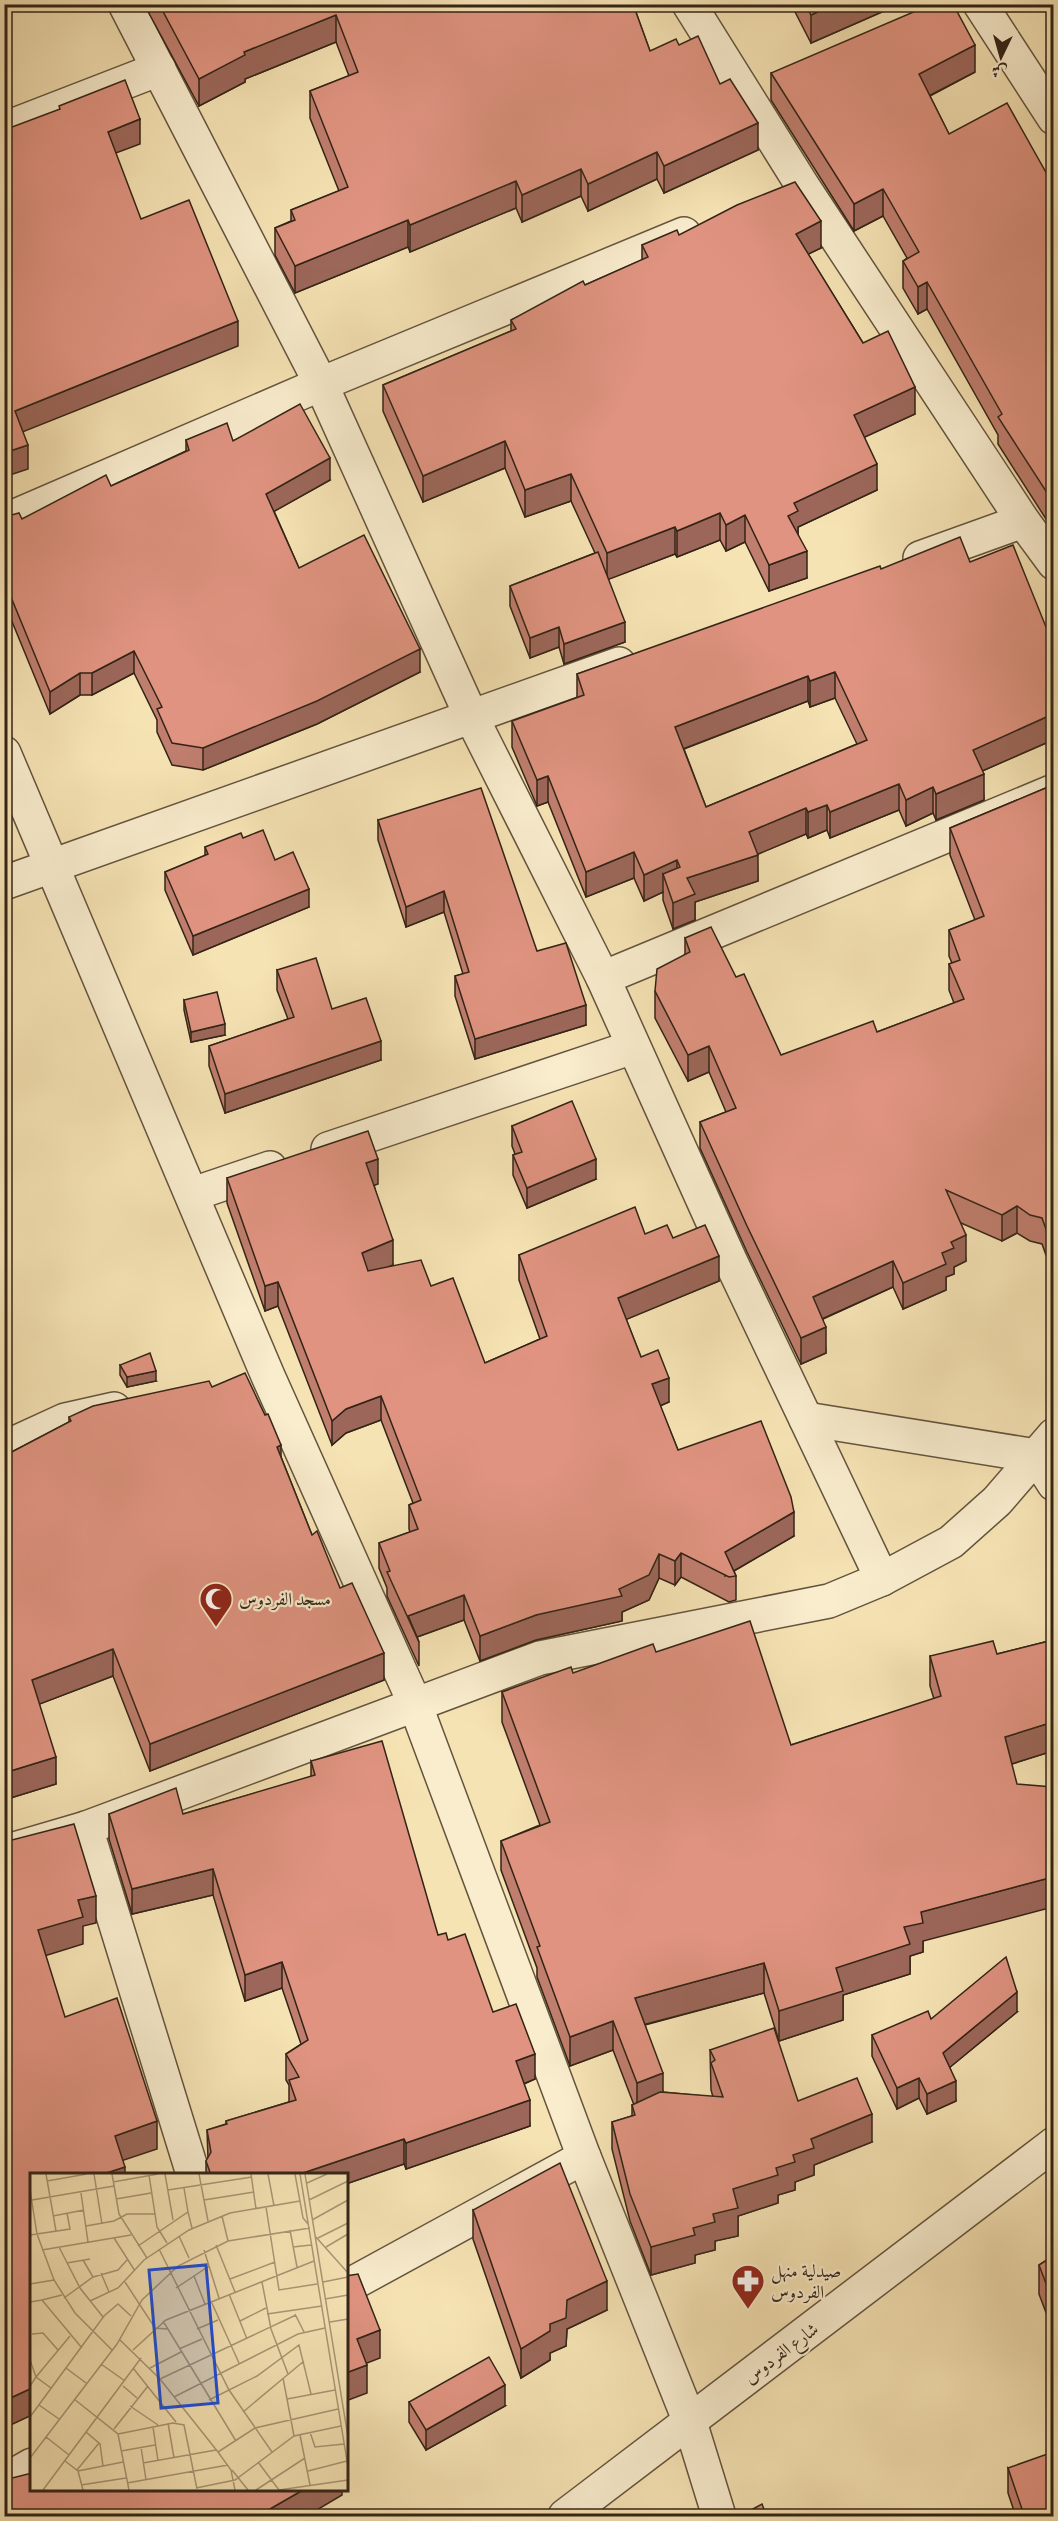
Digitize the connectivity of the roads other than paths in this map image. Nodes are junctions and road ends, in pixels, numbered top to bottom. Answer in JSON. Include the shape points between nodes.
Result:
{"nodes":[{"id":1,"x":125,"y":4,"type":"edge"},
{"id":2,"x":689,"y":4,"type":"edge"},
{"id":3,"x":980,"y":4,"type":"edge"},
{"id":4,"x":159,"y":69,"type":"junction"},
{"id":5,"x":1053,"y":118,"type":"edge"},
{"id":6,"x":4,"y":129,"type":"edge"},
{"id":7,"x":802,"y":185,"type":"junction"},
{"id":8,"x":769,"y":198,"type":"edge"},
{"id":9,"x":714,"y":221,"type":"edge"},
{"id":10,"x":321,"y":384,"type":"junction"},
{"id":11,"x":4,"y":521,"type":"edge"},
{"id":12,"x":1023,"y":521,"type":"junction"},
{"id":13,"x":1053,"y":563,"type":"edge"},
{"id":14,"x":888,"y":569,"type":"edge"},
{"id":15,"x":651,"y":652,"type":"edge"},
{"id":16,"x":471,"y":716,"type":"junction"},
{"id":17,"x":4,"y":753,"type":"edge"},
{"id":18,"x":1053,"y":791,"type":"edge"},
{"id":19,"x":53,"y":864,"type":"junction"},
{"id":20,"x":4,"y":883,"type":"edge"},
{"id":21,"x":603,"y":978,"type":"junction"},
{"id":22,"x":633,"y":1047,"type":"junction"},
{"id":23,"x":192,"y":1194,"type":"junction"},
{"id":24,"x":268,"y":1376,"type":"junction"},
{"id":25,"x":234,"y":1383,"type":"edge"},
{"id":26,"x":144,"y":1402,"type":"edge"},
{"id":27,"x":806,"y":1419,"type":"junction"},
{"id":28,"x":1044,"y":1445,"type":"edge"},
{"id":29,"x":4,"y":1448,"type":"edge"},
{"id":30,"x":1053,"y":1484,"type":"edge"},
{"id":31,"x":882,"y":1580,"type":"junction"},
{"id":32,"x":415,"y":1704,"type":"junction"},
{"id":33,"x":86,"y":1828,"type":"junction"},
{"id":34,"x":4,"y":1852,"type":"edge"},
{"id":35,"x":1053,"y":2144,"type":"edge"},
{"id":36,"x":584,"y":2157,"type":"junction"},
{"id":37,"x":192,"y":2173,"type":"edge"},
{"id":38,"x":348,"y":2286,"type":"edge"},
{"id":39,"x":690,"y":2422,"type":"junction"},
{"id":40,"x":30,"y":2466,"type":"edge"},
{"id":41,"x":4,"y":2481,"type":"edge"},
{"id":42,"x":565,"y":2517,"type":"edge"},
{"id":43,"x":719,"y":2517,"type":"edge"}],
"edges":[{"from":1,"to":4,"type":"street"},
{"from":2,"to":7,"type":"street","via":[[756,86]]},
{"from":3,"to":5,"type":"street"},
{"from":4,"to":6,"type":"street"},
{"from":4,"to":10,"type":"street"},
{"from":7,"to":8,"type":"street"},
{"from":7,"to":12,"type":"street"},
{"from":9,"to":10,"type":"street"},
{"from":10,"to":11,"type":"street"},
{"from":10,"to":16,"type":"street"},
{"from":12,"to":13,"type":"street"},
{"from":12,"to":14,"type":"street"},
{"from":15,"to":16,"type":"street"},
{"from":16,"to":19,"type":"street"},
{"from":16,"to":21,"type":"street"},
{"from":17,"to":19,"type":"street"},
{"from":18,"to":21,"type":"street"},
{"from":19,"to":20,"type":"street"},
{"from":19,"to":23,"type":"street"},
{"from":21,"to":22,"type":"street"},
{"from":22,"to":23,"type":"street"},
{"from":22,"to":27,"type":"street"},
{"from":23,"to":24,"type":"street"},
{"from":24,"to":25,"type":"street"},
{"from":24,"to":32,"type":"street"},
{"from":26,"to":29,"type":"street","via":[[65,1420]]},
{"from":27,"to":28,"type":"street"},
{"from":27,"to":31,"type":"street"},
{"from":28,"to":30,"type":"street"},
{"from":28,"to":31,"type":"street","via":[[997,1501],[951,1542]]},
{"from":31,"to":32,"type":"street","via":[[829,1600],[540,1659]]},
{"from":32,"to":33,"type":"street"},
{"from":32,"to":36,"type":"street"},
{"from":33,"to":34,"type":"street"},
{"from":33,"to":37,"type":"street"},
{"from":35,"to":39,"type":"street","name":"شارع الفردوس"},
{"from":36,"to":38,"type":"street"},
{"from":36,"to":39,"type":"street"},
{"from":39,"to":42,"type":"street","name":"شارع الفردوس"},
{"from":39,"to":43,"type":"street"},
{"from":40,"to":41,"type":"street"}]}
